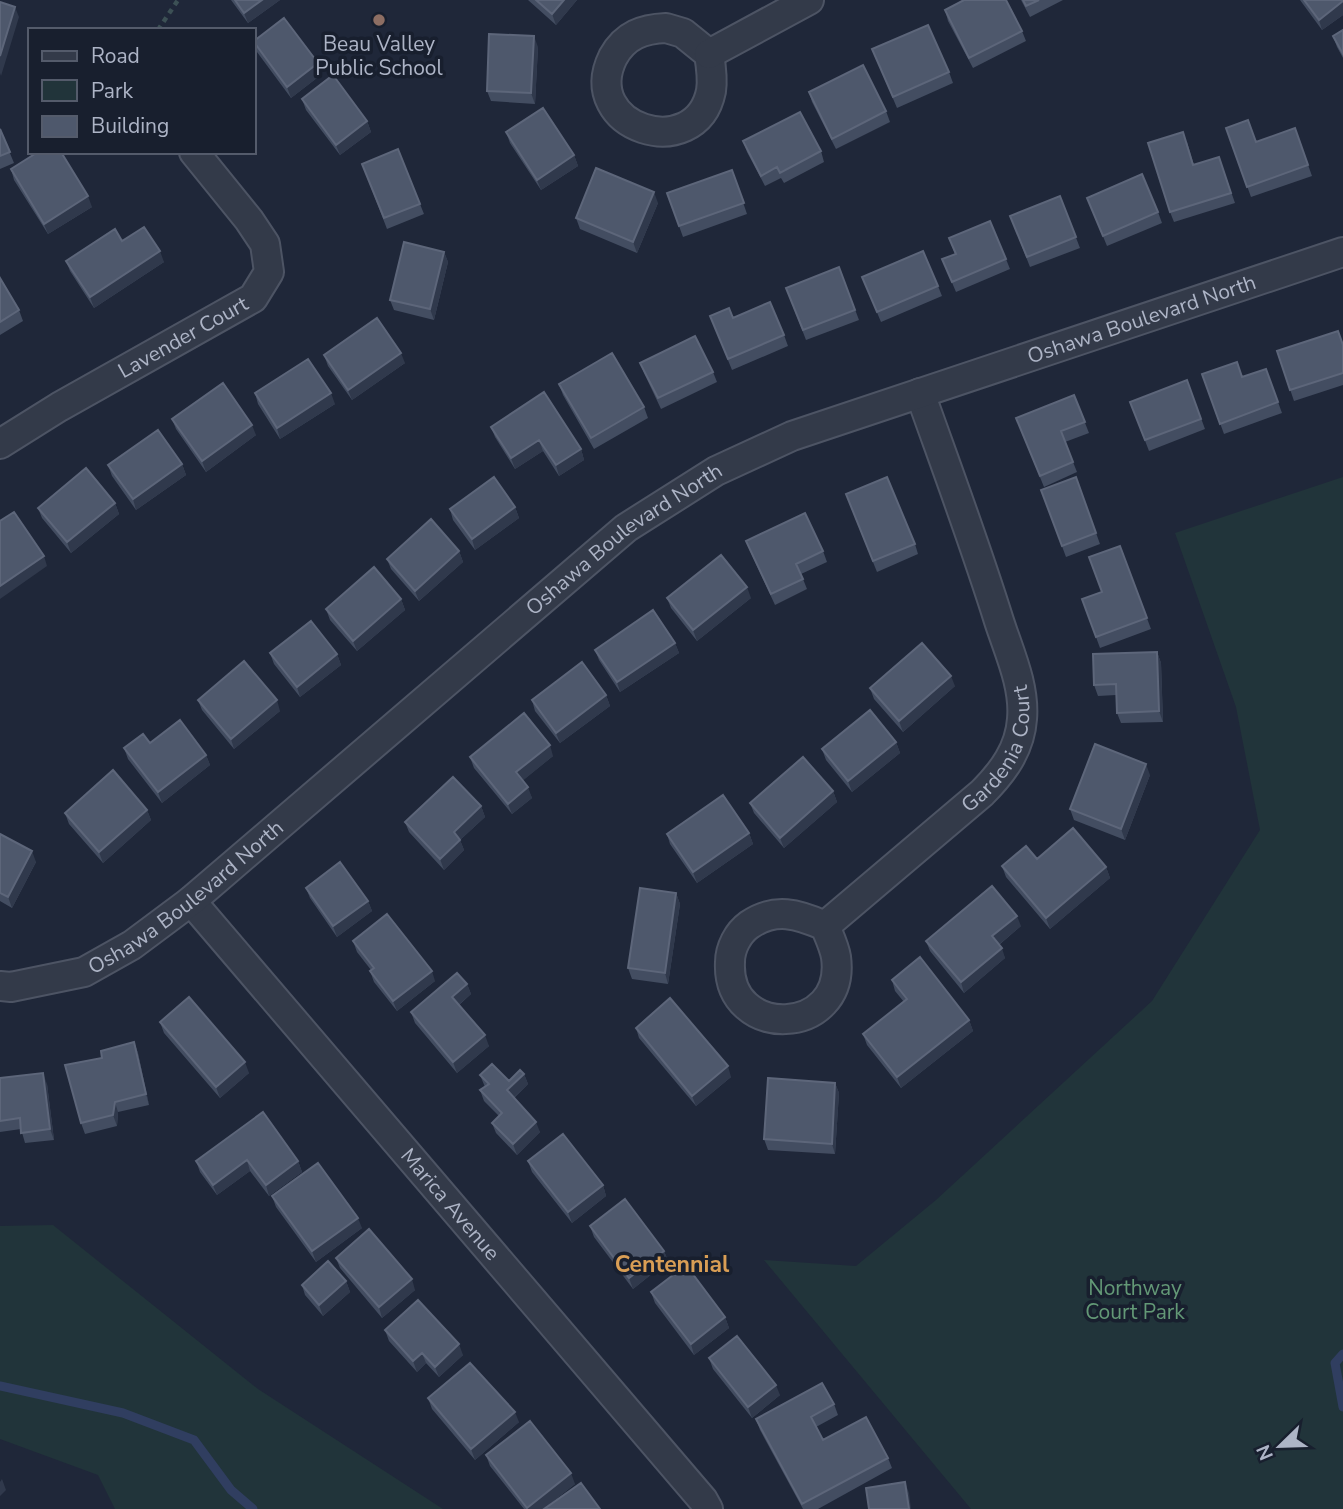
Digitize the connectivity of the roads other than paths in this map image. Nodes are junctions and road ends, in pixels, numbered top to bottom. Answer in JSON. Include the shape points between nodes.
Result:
{"nodes":[{"id":1,"x":809,"y":0,"type":"edge"},
{"id":2,"x":709,"y":54,"type":"dead end"},
{"id":3,"x":196,"y":154,"type":"edge"},
{"id":4,"x":1343,"y":252,"type":"edge"},
{"id":5,"x":920,"y":393,"type":"junction"},
{"id":6,"x":0,"y":444,"type":"edge"},
{"id":7,"x":191,"y":901,"type":"junction"},
{"id":8,"x":825,"y":926,"type":"dead end"},
{"id":9,"x":0,"y":986,"type":"edge"},
{"id":10,"x":708,"y":1509,"type":"edge"}],
"edges":[{"from":1,"to":2,"type":"street"},
{"from":3,"to":6,"type":"street","name":"Lavender Court","via":[[265,244],[269,272],[253,298]]},
{"from":4,"to":5,"type":"street","name":"Oshawa Boulevard North"},
{"from":5,"to":7,"type":"street","name":"Oshawa Boulevard North","via":[[779,442],[716,471],[626,528]]},
{"from":5,"to":8,"type":"street","name":"Gardenia Court","via":[[1018,679],[1022,700],[1019,737],[1000,775],[982,793]]},
{"from":7,"to":9,"type":"street","name":"Oshawa Boulevard North","via":[[132,945],[84,972]]},
{"from":7,"to":10,"type":"street","name":"Marica Avenue"}]}
